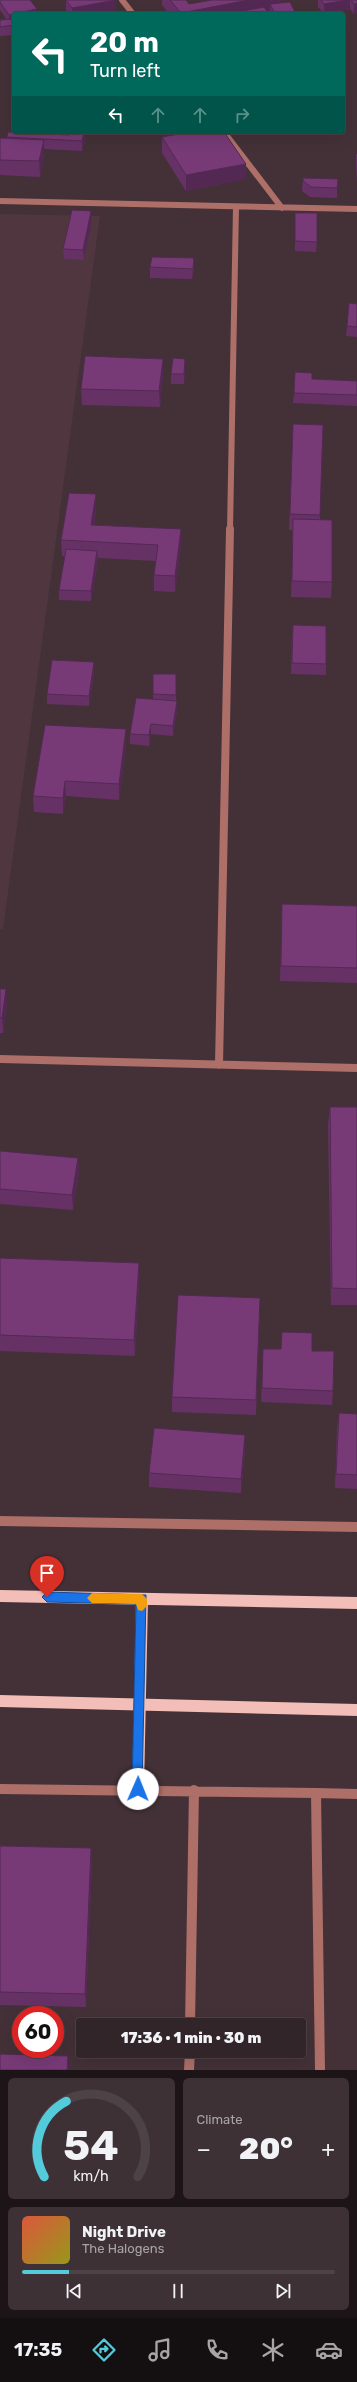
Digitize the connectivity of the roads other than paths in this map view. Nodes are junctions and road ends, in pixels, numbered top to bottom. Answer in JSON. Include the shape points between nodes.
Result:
{"nodes":[{"id":1,"x":122,"y":0,"type":"edge"},
{"id":2,"x":131,"y":12,"type":"edge"},
{"id":3,"x":226,"y":134,"type":"edge"},
{"id":4,"x":0,"y":201,"type":"edge"},
{"id":5,"x":236,"y":206,"type":"junction"},
{"id":6,"x":282,"y":208,"type":"junction"},
{"id":7,"x":357,"y":209,"type":"edge"},
{"id":8,"x":0,"y":1059,"type":"edge"},
{"id":9,"x":219,"y":1065,"type":"junction"},
{"id":10,"x":357,"y":1068,"type":"edge"},
{"id":11,"x":0,"y":1521,"type":"edge"},
{"id":12,"x":357,"y":1528,"type":"edge"},
{"id":13,"x":0,"y":1596,"type":"edge"},
{"id":14,"x":142,"y":1599,"type":"junction"},
{"id":15,"x":357,"y":1603,"type":"edge"},
{"id":16,"x":0,"y":1701,"type":"edge"},
{"id":17,"x":139,"y":1704,"type":"junction"},
{"id":18,"x":357,"y":1710,"type":"edge"},
{"id":19,"x":0,"y":1789,"type":"edge"},
{"id":20,"x":138,"y":1789,"type":"junction"},
{"id":21,"x":194,"y":1790,"type":"junction"},
{"id":22,"x":316,"y":1793,"type":"junction"},
{"id":23,"x":357,"y":1794,"type":"edge"},
{"id":24,"x":190,"y":2018,"type":"edge"},
{"id":25,"x":190,"y":2058,"type":"edge"},
{"id":26,"x":189,"y":2070,"type":"edge"},
{"id":27,"x":320,"y":2070,"type":"edge"}],
"edges":[{"from":1,"to":2,"type":"street"},
{"from":3,"to":6,"type":"street"},
{"from":4,"to":5,"type":"street"},
{"from":5,"to":6,"type":"street"},
{"from":5,"to":9,"type":"street"},
{"from":6,"to":7,"type":"street"},
{"from":8,"to":9,"type":"street"},
{"from":9,"to":10,"type":"street"},
{"from":11,"to":12,"type":"street"},
{"from":13,"to":14,"type":"main road"},
{"from":14,"to":15,"type":"main road"},
{"from":14,"to":17,"type":"main road"},
{"from":16,"to":17,"type":"main road"},
{"from":17,"to":18,"type":"main road"},
{"from":17,"to":20,"type":"main road"},
{"from":19,"to":20,"type":"street"},
{"from":20,"to":21,"type":"street"},
{"from":21,"to":22,"type":"street"},
{"from":21,"to":24,"type":"street"},
{"from":22,"to":23,"type":"street"},
{"from":22,"to":27,"type":"street"},
{"from":25,"to":26,"type":"street"}]}
